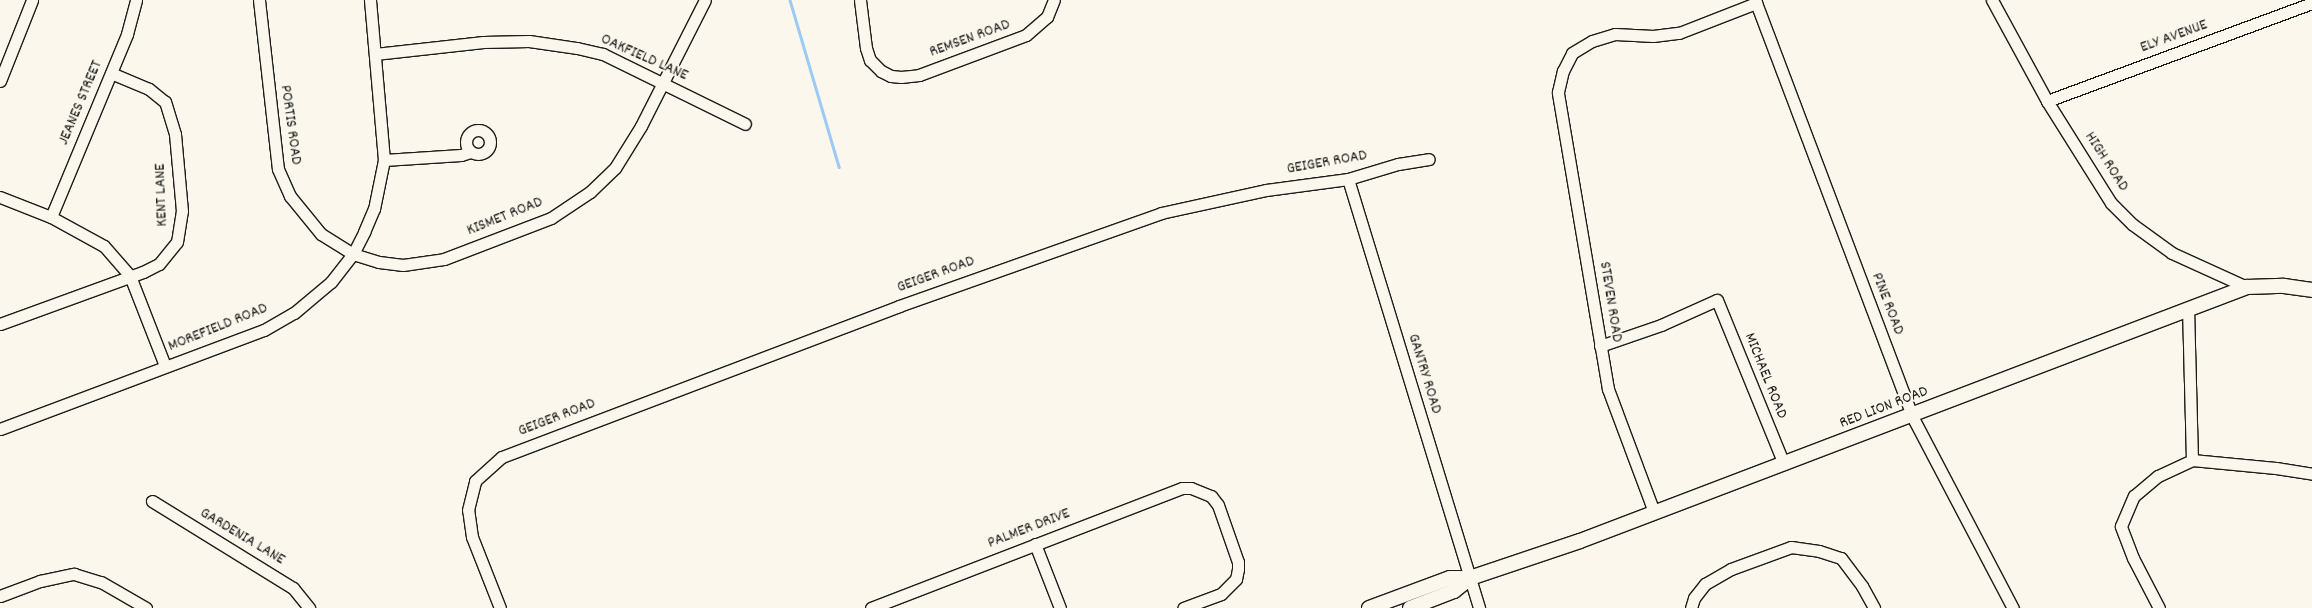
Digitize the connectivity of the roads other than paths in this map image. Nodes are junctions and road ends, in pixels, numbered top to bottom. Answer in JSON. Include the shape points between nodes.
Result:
{"nodes":[{"id":1,"x":32,"y":0,"type":"edge"},
{"id":2,"x":136,"y":0,"type":"edge"},
{"id":3,"x":259,"y":0,"type":"edge"},
{"id":4,"x":370,"y":0,"type":"edge"},
{"id":5,"x":860,"y":0,"type":"edge"},
{"id":6,"x":1054,"y":0,"type":"edge"},
{"id":7,"x":1992,"y":0,"type":"edge"},
{"id":8,"x":702,"y":1,"type":"edge"},
{"id":9,"x":1756,"y":2,"type":"edge"},
{"id":10,"x":2312,"y":3,"type":"edge"},
{"id":11,"x":375,"y":54,"type":"junction"},
{"id":12,"x":111,"y":74,"type":"junction"},
{"id":13,"x":0,"y":81,"type":"edge"},
{"id":14,"x":663,"y":84,"type":"junction"},
{"id":15,"x":2047,"y":101,"type":"junction"},
{"id":16,"x":745,"y":124,"type":"dead end"},
{"id":17,"x":470,"y":152,"type":"dead end"},
{"id":18,"x":1429,"y":159,"type":"dead end"},
{"id":19,"x":384,"y":160,"type":"junction"},
{"id":20,"x":1348,"y":179,"type":"junction"},
{"id":21,"x":0,"y":197,"type":"edge"},
{"id":22,"x":51,"y":217,"type":"junction"},
{"id":23,"x":353,"y":254,"type":"junction"},
{"id":24,"x":130,"y":276,"type":"junction"},
{"id":25,"x":2247,"y":287,"type":"junction"},
{"id":26,"x":2312,"y":290,"type":"edge"},
{"id":27,"x":2188,"y":310,"type":"junction"},
{"id":28,"x":0,"y":324,"type":"edge"},
{"id":29,"x":1600,"y":346,"type":"junction"},
{"id":30,"x":165,"y":366,"type":"junction"},
{"id":31,"x":1912,"y":416,"type":"junction"},
{"id":32,"x":0,"y":430,"type":"edge"},
{"id":33,"x":2192,"y":460,"type":"junction"},
{"id":34,"x":1784,"y":464,"type":"junction"},
{"id":35,"x":2312,"y":474,"type":"edge"},
{"id":36,"x":152,"y":501,"type":"dead end"},
{"id":37,"x":1654,"y":512,"type":"junction"},
{"id":38,"x":1035,"y":544,"type":"junction"},
{"id":39,"x":1470,"y":578,"type":"junction"},
{"id":40,"x":0,"y":596,"type":"edge"},
{"id":41,"x":146,"y":608,"type":"edge"},
{"id":42,"x":308,"y":608,"type":"edge"},
{"id":43,"x":500,"y":608,"type":"edge"},
{"id":44,"x":871,"y":608,"type":"edge"},
{"id":45,"x":1060,"y":608,"type":"edge"},
{"id":46,"x":1183,"y":608,"type":"edge"},
{"id":47,"x":1369,"y":608,"type":"edge"},
{"id":48,"x":1410,"y":608,"type":"edge"},
{"id":49,"x":1479,"y":608,"type":"edge"},
{"id":50,"x":1691,"y":608,"type":"edge"},
{"id":51,"x":1874,"y":608,"type":"edge"},
{"id":52,"x":2013,"y":608,"type":"edge"},
{"id":53,"x":2159,"y":608,"type":"edge"}],
"edges":[{"from":1,"to":13,"type":"street"},
{"from":2,"to":12,"type":"street","name":"JEANES STREET"},
{"from":3,"to":23,"type":"street","name":"PORTIS ROAD","via":[[278,169],[290,196],[321,234]]},
{"from":4,"to":11,"type":"street","name":"MOREFIELD ROAD"},
{"from":5,"to":6,"type":"street","name":"REMSEN ROAD","via":[[870,60],[881,71],[901,77],[918,75],[1026,35],[1047,17]]},
{"from":7,"to":15,"type":"street","name":"HIGH ROAD"},
{"from":8,"to":14,"type":"street","name":"KISMET ROAD"},
{"from":9,"to":29,"type":"street","name":"STEVEN ROAD","via":[[1679,33],[1653,36],[1615,34],[1592,41],[1572,53],[1563,71],[1558,92]]},
{"from":9,"to":31,"type":"street","name":"PINE ROAD"},
{"from":10,"to":15,"type":"street","name":"ELY AVENUE"},
{"from":11,"to":14,"type":"street","name":"OAKFIELD LANE","via":[[483,42],[530,41],[603,54]]},
{"from":11,"to":19,"type":"street","name":"MOREFIELD ROAD"},
{"from":12,"to":22,"type":"street","name":"JEANES STREET"},
{"from":12,"to":24,"type":"street","name":"KENT LANE","via":[[148,89],[165,102],[174,134],[182,211],[177,242],[159,264]]},
{"from":14,"to":16,"type":"street","name":"OAKFIELD LANE"},
{"from":14,"to":23,"type":"street","name":"KISMET ROAD","via":[[615,168],[590,192],[551,218],[444,259],[403,265]]},
{"from":15,"to":25,"type":"street","name":"HIGH ROAD","via":[[2111,202],[2132,224],[2172,253]]},
{"from":17,"to":19,"type":"street"},
{"from":18,"to":20,"type":"street","name":"GEIGER ROAD","via":[[1398,164]]},
{"from":19,"to":23,"type":"street","name":"MOREFIELD ROAD","via":[[374,209]]},
{"from":20,"to":39,"type":"street","name":"GANTRY ROAD"},
{"from":20,"to":43,"type":"street","name":"GEIGER ROAD","via":[[1266,190],[1161,213],[899,306],[502,457],[475,481],[468,510],[472,537]]},
{"from":21,"to":22,"type":"street"},
{"from":22,"to":24,"type":"street","via":[[104,246]]},
{"from":23,"to":30,"type":"street","name":"MOREFIELD ROAD","via":[[331,282],[294,313],[264,330]]},
{"from":24,"to":28,"type":"street","name":"KENT LANE"},
{"from":24,"to":30,"type":"street"},
{"from":25,"to":26,"type":"main road","name":"RED LION ROAD","via":[[2284,286]]},
{"from":25,"to":27,"type":"main road","name":"RED LION ROAD"},
{"from":27,"to":31,"type":"main road","name":"RED LION ROAD"},
{"from":27,"to":33,"type":"street"},
{"from":29,"to":34,"type":"street","name":"MICHAEL ROAD","via":[[1661,325],[1717,300]]},
{"from":29,"to":37,"type":"street","name":"STEVEN ROAD","via":[[1608,390]]},
{"from":30,"to":32,"type":"street","name":"MOREFIELD ROAD"},
{"from":31,"to":34,"type":"main road","name":"RED LION ROAD"},
{"from":31,"to":52,"type":"street","name":"PINE ROAD"},
{"from":33,"to":35,"type":"street"},
{"from":33,"to":53,"type":"street","via":[[2158,476],[2134,496],[2121,526],[2132,558]]},
{"from":34,"to":37,"type":"main road","name":"RED LION ROAD"},
{"from":36,"to":42,"type":"street","name":"GARDENIA LANE","via":[[293,588]]},
{"from":37,"to":39,"type":"main road","name":"RED LION ROAD","via":[[1554,551]]},
{"from":38,"to":44,"type":"street","name":"PALMER DRIVE"},
{"from":38,"to":45,"type":"street"},
{"from":38,"to":46,"type":"street","name":"PALMER DRIVE","via":[[1182,488],[1200,490],[1218,505],[1238,562],[1236,579],[1221,594]]},
{"from":39,"to":47,"type":"main road","name":"RED LION ROAD","via":[[1450,578]]},
{"from":39,"to":48,"type":"main road","name":"RED LION ROAD","via":[[1454,591]]},
{"from":39,"to":49,"type":"street","name":"GANTRY ROAD"},
{"from":40,"to":41,"type":"street","via":[[40,581],[74,574],[101,582]]},
{"from":50,"to":51,"type":"street","via":[[1705,584],[1731,569],[1791,547],[1819,550],[1841,558]]}]}
